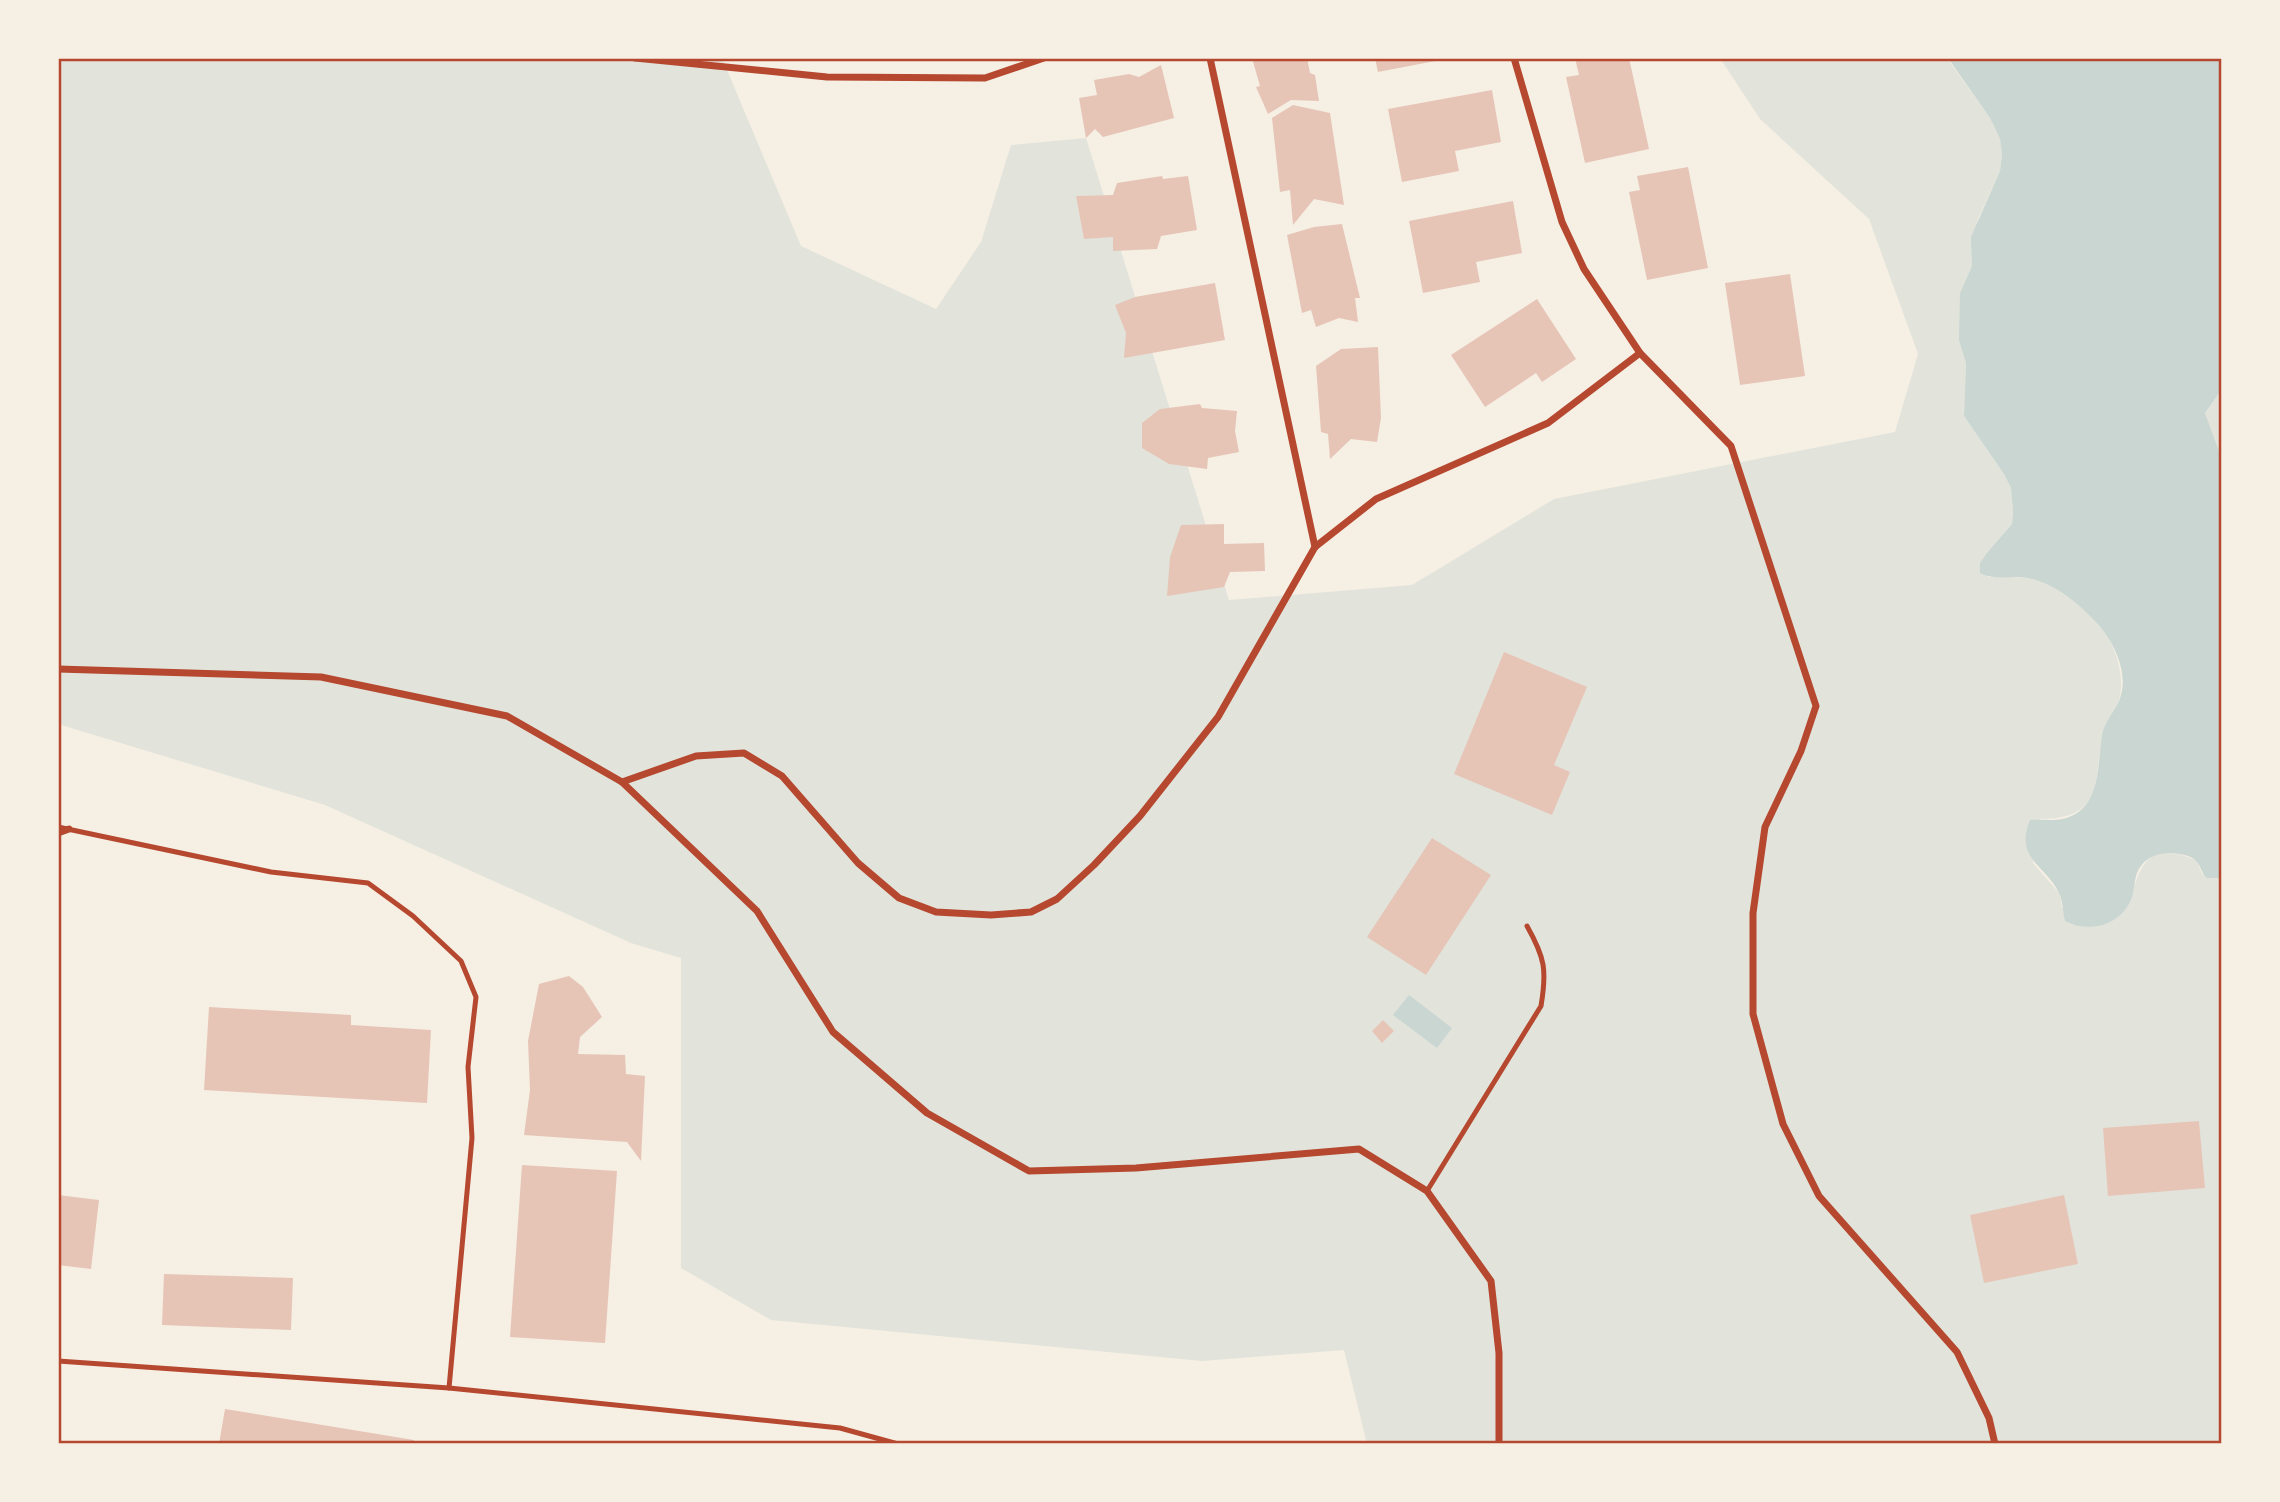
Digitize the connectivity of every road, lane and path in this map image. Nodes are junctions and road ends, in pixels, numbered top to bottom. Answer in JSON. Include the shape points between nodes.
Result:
{"nodes":[{"id":1,"x":635,"y":58,"type":"edge"},
{"id":2,"x":1044,"y":58,"type":"edge"},
{"id":3,"x":1210,"y":58,"type":"edge"},
{"id":4,"x":1514,"y":58,"type":"edge"},
{"id":5,"x":1640,"y":353,"type":"junction"},
{"id":6,"x":1315,"y":547,"type":"junction"},
{"id":7,"x":58,"y":669,"type":"edge"},
{"id":8,"x":622,"y":782,"type":"junction"},
{"id":9,"x":58,"y":827,"type":"edge"},
{"id":10,"x":69,"y":829,"type":"junction"},
{"id":11,"x":58,"y":833,"type":"edge"},
{"id":12,"x":1527,"y":926,"type":"dead end"},
{"id":13,"x":1427,"y":1191,"type":"junction"},
{"id":14,"x":58,"y":1361,"type":"edge"},
{"id":15,"x":449,"y":1388,"type":"junction"},
{"id":16,"x":898,"y":1444,"type":"edge"},
{"id":17,"x":1499,"y":1444,"type":"edge"},
{"id":18,"x":1995,"y":1444,"type":"edge"}],
"edges":[{"from":1,"to":2,"type":"street","via":[[827,77],[985,78]]},
{"from":3,"to":6,"type":"street"},
{"from":4,"to":5,"type":"street","via":[[1562,222],[1584,269]]},
{"from":5,"to":6,"type":"street","via":[[1548,423],[1376,499]]},
{"from":5,"to":18,"type":"street","via":[[1731,446],[1816,706],[1801,751],[1765,827],[1754,914],[1754,1014],[1783,1124],[1819,1196],[1957,1352],[1989,1418]]},
{"from":6,"to":8,"type":"street","via":[[1218,717],[1140,816],[1094,865],[1057,899],[1031,912],[936,912],[899,898],[858,863],[782,776],[744,753],[696,757]]},
{"from":7,"to":8,"type":"street","via":[[321,677],[421,696],[507,716]]},
{"from":8,"to":13,"type":"street","via":[[757,911],[833,1032],[927,1113],[1029,1171],[1136,1168],[1359,1149]]},
{"from":9,"to":10,"type":"lane"},
{"from":10,"to":11,"type":"street"},
{"from":10,"to":15,"type":"lane","via":[[271,872],[368,883],[413,916],[461,961],[476,997],[468,1066],[472,1138]]},
{"from":12,"to":13,"type":"lane","via":[[1543,955],[1546,977],[1541,1006]]},
{"from":13,"to":17,"type":"street","via":[[1491,1281],[1499,1353]]},
{"from":14,"to":15,"type":"lane"},
{"from":15,"to":16,"type":"lane","via":[[840,1428]]}]}
